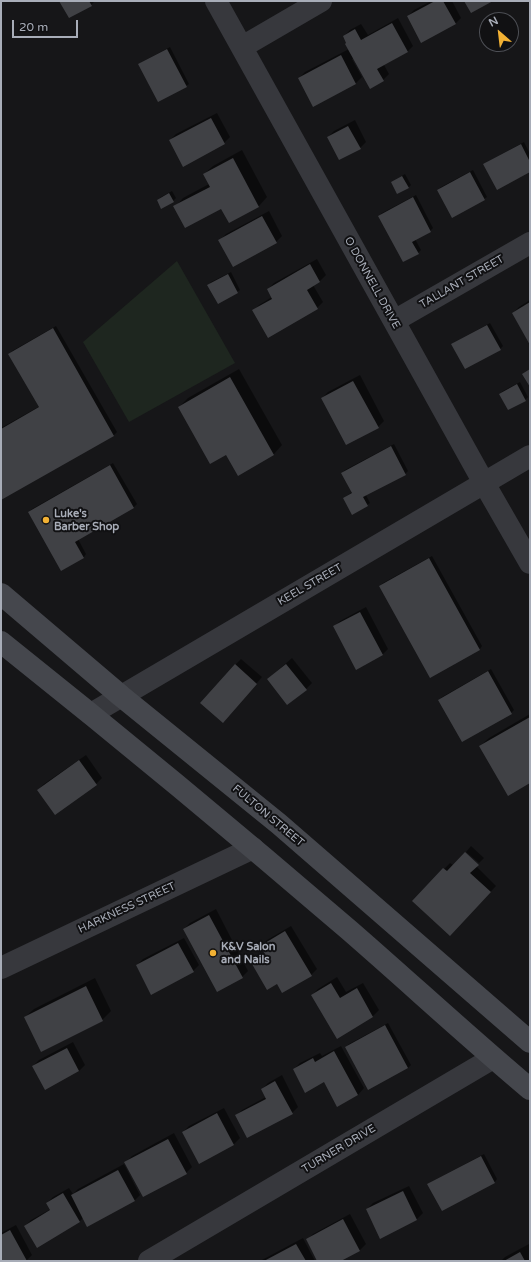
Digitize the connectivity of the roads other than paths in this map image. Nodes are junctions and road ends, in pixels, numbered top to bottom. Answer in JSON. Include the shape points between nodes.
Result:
{"nodes":[{"id":1,"x":216,"y":1,"type":"edge"},
{"id":2,"x":321,"y":1,"type":"edge"},
{"id":3,"x":242,"y":48,"type":"junction"},
{"id":4,"x":530,"y":243,"type":"edge"},
{"id":5,"x":394,"y":321,"type":"junction"},
{"id":6,"x":530,"y":456,"type":"edge"},
{"id":7,"x":484,"y":483,"type":"junction"},
{"id":8,"x":530,"y":564,"type":"edge"},
{"id":9,"x":1,"y":594,"type":"edge"},
{"id":10,"x":1,"y":642,"type":"edge"},
{"id":11,"x":122,"y":696,"type":"junction"},
{"id":12,"x":91,"y":714,"type":"junction"},
{"id":13,"x":253,"y":848,"type":"junction"},
{"id":14,"x":1,"y":968,"type":"edge"},
{"id":15,"x":529,"y":1040,"type":"edge"},
{"id":16,"x":493,"y":1058,"type":"junction"},
{"id":17,"x":530,"y":1088,"type":"edge"},
{"id":18,"x":149,"y":1261,"type":"edge"}],
"edges":[{"from":1,"to":3,"type":"street","name":"O DONNELL DRIVE"},
{"from":2,"to":3,"type":"street"},
{"from":3,"to":5,"type":"street","name":"O DONNELL DRIVE"},
{"from":4,"to":5,"type":"street","name":"TALLANT STREET"},
{"from":5,"to":7,"type":"street","name":"O DONNELL DRIVE"},
{"from":6,"to":7,"type":"street","name":"KEEL STREET"},
{"from":7,"to":8,"type":"street","name":"O DONNELL DRIVE"},
{"from":7,"to":11,"type":"street","name":"KEEL STREET"},
{"from":9,"to":11,"type":"street","name":"FULTON STREET"},
{"from":10,"to":12,"type":"street"},
{"from":11,"to":12,"type":"street","name":"KEEL STREET"},
{"from":11,"to":15,"type":"street","name":"FULTON STREET","via":[[279,824]]},
{"from":12,"to":13,"type":"street"},
{"from":13,"to":14,"type":"street","name":"HARKNESS STREET"},
{"from":13,"to":16,"type":"street"},
{"from":15,"to":16,"type":"street","name":"TURNER DRIVE"},
{"from":16,"to":17,"type":"street"},
{"from":16,"to":18,"type":"street","name":"TURNER DRIVE"}]}
